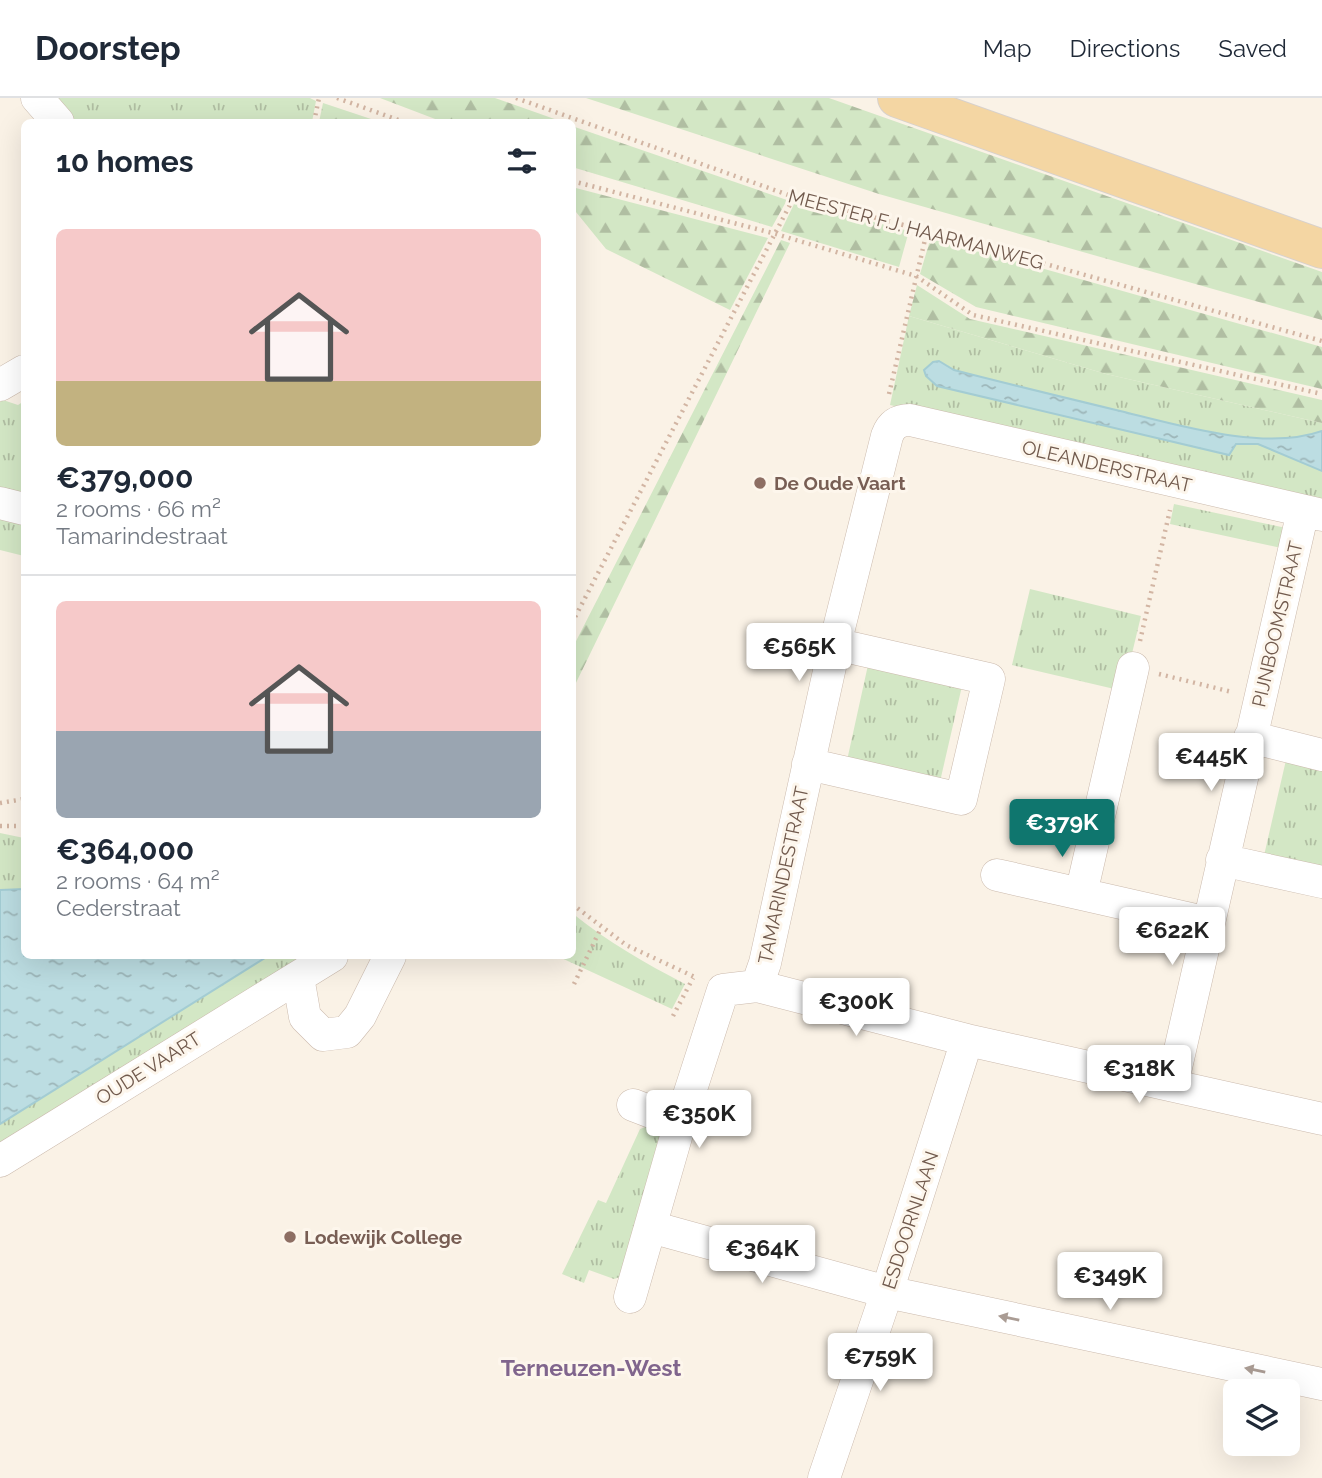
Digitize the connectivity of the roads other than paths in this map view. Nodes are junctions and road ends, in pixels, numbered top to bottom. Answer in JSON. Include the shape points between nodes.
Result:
{"nodes":[{"id":1,"x":37,"y":98,"type":"edge"},
{"id":2,"x":898,"y":98,"type":"edge"},
{"id":3,"x":55,"y":119,"type":"edge"},
{"id":4,"x":1322,"y":248,"type":"edge"},
{"id":5,"x":21,"y":372,"type":"edge"},
{"id":6,"x":0,"y":385,"type":"edge"},
{"id":7,"x":893,"y":425,"type":"joint"},
{"id":8,"x":0,"y":503,"type":"edge"},
{"id":9,"x":21,"y":508,"type":"edge"},
{"id":10,"x":1312,"y":513,"type":"edge"},
{"id":11,"x":835,"y":644,"type":"junction"},
{"id":12,"x":1133,"y":668,"type":"road end"},
{"id":13,"x":1250,"y":737,"type":"junction"},
{"id":14,"x":1322,"y":755,"type":"edge"},
{"id":15,"x":808,"y":764,"type":"junction"},
{"id":16,"x":1223,"y":860,"type":"junction"},
{"id":17,"x":997,"y":875,"type":"dead end"},
{"id":18,"x":1322,"y":882,"type":"edge"},
{"id":19,"x":1081,"y":894,"type":"junction"},
{"id":20,"x":1209,"y":923,"type":"junction"},
{"id":21,"x":327,"y":959,"type":"edge"},
{"id":22,"x":388,"y":959,"type":"edge"},
{"id":23,"x":298,"y":977,"type":"junction"},
{"id":24,"x":757,"y":986,"type":"junction"},
{"id":25,"x":967,"y":1040,"type":"junction"},
{"id":26,"x":1172,"y":1085,"type":"junction"},
{"id":27,"x":633,"y":1105,"type":"dead end"},
{"id":28,"x":1322,"y":1119,"type":"edge"},
{"id":29,"x":680,"y":1123,"type":"junction"},
{"id":30,"x":0,"y":1161,"type":"edge"},
{"id":31,"x":651,"y":1227,"type":"junction"},
{"id":32,"x":887,"y":1292,"type":"junction"},
{"id":33,"x":630,"y":1297,"type":"dead end"},
{"id":34,"x":1322,"y":1384,"type":"edge"},
{"id":35,"x":824,"y":1478,"type":"edge"}],
"edges":[{"from":1,"to":3,"type":"street"},
{"from":2,"to":4,"type":"main road"},
{"from":5,"to":6,"type":"street"},
{"from":7,"to":10,"type":"street","name":"OLEANDERSTRAAT","via":[[910,420]]},
{"from":7,"to":11,"type":"street","name":"TAMARINDESTRAAT"},
{"from":8,"to":9,"type":"street"},
{"from":10,"to":13,"type":"street","name":"PIJNBOOMSTRAAT"},
{"from":11,"to":15,"type":"street","name":"TAMARINDESTRAAT"},
{"from":11,"to":15,"type":"street","name":"TAMARINDESTRAAT","via":[[989,680],[961,799]]},
{"from":12,"to":19,"type":"street"},
{"from":13,"to":14,"type":"street"},
{"from":13,"to":16,"type":"street","name":"PIJNBOOMSTRAAT"},
{"from":15,"to":24,"type":"street","name":"TAMARINDESTRAAT"},
{"from":16,"to":18,"type":"street"},
{"from":16,"to":20,"type":"street","name":"PIJNBOOMSTRAAT"},
{"from":17,"to":19,"type":"street"},
{"from":19,"to":20,"type":"street"},
{"from":20,"to":26,"type":"street","name":"PIJNBOOMSTRAAT"},
{"from":21,"to":23,"type":"street","name":"OUDE VAART"},
{"from":22,"to":23,"type":"street","via":[[347,1032],[323,1035],[306,1017]]},
{"from":23,"to":30,"type":"street","name":"OUDE VAART"},
{"from":24,"to":25,"type":"street"},
{"from":24,"to":29,"type":"street","via":[[723,990]]},
{"from":25,"to":26,"type":"street"},
{"from":25,"to":32,"type":"street","name":"ESDOORNLAAN"},
{"from":26,"to":28,"type":"street"},
{"from":27,"to":29,"type":"street"},
{"from":29,"to":31,"type":"street"},
{"from":31,"to":32,"type":"street"},
{"from":31,"to":33,"type":"street"},
{"from":34,"to":32,"type":"street","one_way":true},
{"from":32,"to":35,"type":"street","name":"ESDOORNLAAN"}]}
